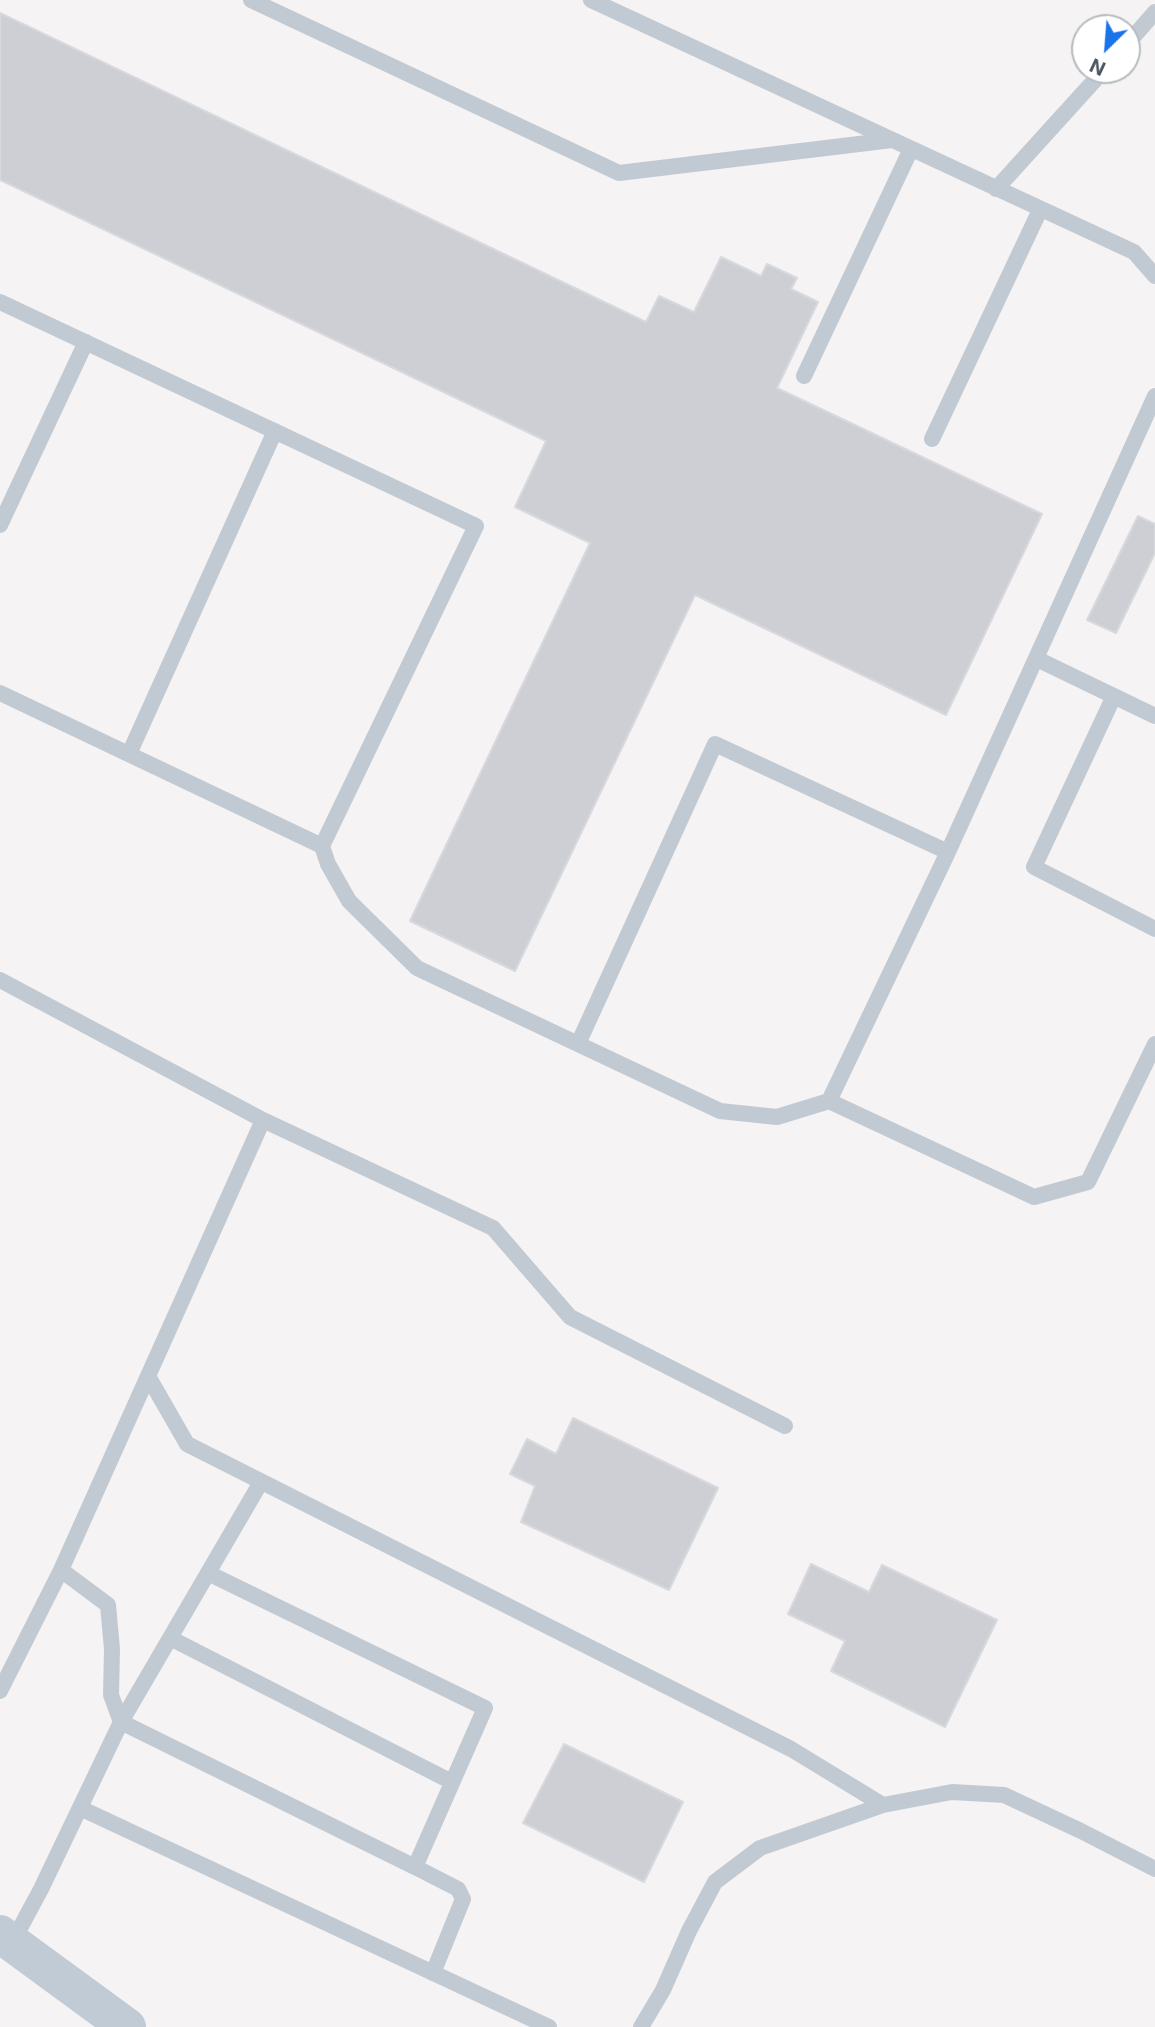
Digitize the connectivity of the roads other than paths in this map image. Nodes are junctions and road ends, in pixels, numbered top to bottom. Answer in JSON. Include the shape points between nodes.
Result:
{"nodes":[{"id":1,"x":251,"y":0,"type":"edge"},
{"id":2,"x":591,"y":0,"type":"edge"},
{"id":3,"x":1155,"y":12,"type":"edge"},
{"id":4,"x":1141,"y":28,"type":"edge"},
{"id":5,"x":1091,"y":84,"type":"edge"},
{"id":6,"x":891,"y":140,"type":"junction"},
{"id":7,"x":911,"y":149,"type":"junction"},
{"id":8,"x":996,"y":190,"type":"junction"},
{"id":9,"x":1040,"y":210,"type":"junction"},
{"id":10,"x":1155,"y":276,"type":"edge"},
{"id":11,"x":0,"y":302,"type":"edge"},
{"id":12,"x":86,"y":342,"type":"junction"},
{"id":13,"x":804,"y":376,"type":"dead end"},
{"id":14,"x":1155,"y":396,"type":"edge"},
{"id":15,"x":275,"y":431,"type":"junction"},
{"id":16,"x":932,"y":439,"type":"dead end"},
{"id":17,"x":0,"y":525,"type":"edge"},
{"id":18,"x":1038,"y":659,"type":"junction"},
{"id":19,"x":0,"y":693,"type":"edge"},
{"id":20,"x":1114,"y":696,"type":"junction"},
{"id":21,"x":1155,"y":716,"type":"edge"},
{"id":22,"x":128,"y":754,"type":"junction"},
{"id":23,"x":322,"y":846,"type":"junction"},
{"id":24,"x":948,"y":852,"type":"junction"},
{"id":25,"x":1155,"y":929,"type":"edge"},
{"id":26,"x":0,"y":980,"type":"edge"},
{"id":27,"x":578,"y":1044,"type":"junction"},
{"id":28,"x":1155,"y":1044,"type":"edge"},
{"id":29,"x":829,"y":1101,"type":"junction"},
{"id":30,"x":263,"y":1120,"type":"junction"},
{"id":31,"x":148,"y":1376,"type":"junction"},
{"id":32,"x":785,"y":1426,"type":"dead end"},
{"id":33,"x":261,"y":1482,"type":"junction"},
{"id":34,"x":61,"y":1570,"type":"junction"},
{"id":35,"x":208,"y":1573,"type":"junction"},
{"id":36,"x":170,"y":1638,"type":"junction"},
{"id":37,"x":0,"y":1691,"type":"edge"},
{"id":38,"x":121,"y":1722,"type":"junction"},
{"id":39,"x":452,"y":1783,"type":"junction"},
{"id":40,"x":883,"y":1805,"type":"junction"},
{"id":41,"x":80,"y":1808,"type":"junction"},
{"id":42,"x":415,"y":1867,"type":"junction"},
{"id":43,"x":1155,"y":1870,"type":"edge"},
{"id":44,"x":6,"y":1938,"type":"edge"},
{"id":45,"x":433,"y":1973,"type":"junction"},
{"id":46,"x":127,"y":2027,"type":"edge"},
{"id":47,"x":549,"y":2027,"type":"edge"},
{"id":48,"x":641,"y":2027,"type":"edge"}],
"edges":[{"from":1,"to":6,"type":"lane","via":[[619,173]]},
{"from":2,"to":6,"type":"lane"},
{"from":3,"to":4,"type":"lane"},
{"from":5,"to":8,"type":"lane"},
{"from":6,"to":7,"type":"lane"},
{"from":7,"to":8,"type":"lane"},
{"from":7,"to":13,"type":"lane"},
{"from":8,"to":9,"type":"lane"},
{"from":9,"to":10,"type":"lane","via":[[1134,253]]},
{"from":9,"to":16,"type":"lane"},
{"from":11,"to":12,"type":"lane"},
{"from":12,"to":15,"type":"lane"},
{"from":12,"to":17,"type":"lane"},
{"from":14,"to":18,"type":"lane"},
{"from":15,"to":22,"type":"lane"},
{"from":15,"to":23,"type":"lane","via":[[476,526]]},
{"from":18,"to":20,"type":"lane"},
{"from":18,"to":24,"type":"lane"},
{"from":19,"to":22,"type":"lane"},
{"from":20,"to":21,"type":"lane"},
{"from":20,"to":25,"type":"lane","via":[[1034,867]]},
{"from":22,"to":23,"type":"lane"},
{"from":23,"to":27,"type":"lane","via":[[349,901],[417,968]]},
{"from":24,"to":27,"type":"lane","via":[[715,744]]},
{"from":24,"to":29,"type":"lane"},
{"from":26,"to":30,"type":"lane"},
{"from":27,"to":29,"type":"lane","via":[[720,1111],[777,1117]]},
{"from":28,"to":29,"type":"lane","via":[[1088,1182],[1034,1197]]},
{"from":30,"to":31,"type":"lane"},
{"from":30,"to":32,"type":"lane","via":[[492,1228],[570,1317]]},
{"from":31,"to":33,"type":"lane","via":[[187,1444]]},
{"from":31,"to":34,"type":"lane"},
{"from":33,"to":35,"type":"lane"},
{"from":33,"to":40,"type":"lane","via":[[791,1749]]},
{"from":34,"to":37,"type":"lane"},
{"from":34,"to":38,"type":"lane","via":[[108,1605],[111,1695]]},
{"from":35,"to":36,"type":"lane"},
{"from":35,"to":39,"type":"lane","via":[[485,1708]]},
{"from":36,"to":38,"type":"lane"},
{"from":36,"to":39,"type":"lane"},
{"from":38,"to":41,"type":"lane"},
{"from":38,"to":42,"type":"lane"},
{"from":39,"to":42,"type":"lane"},
{"from":40,"to":43,"type":"lane","via":[[953,1792],[1004,1795]]},
{"from":40,"to":48,"type":"lane","via":[[760,1848],[715,1882]]},
{"from":41,"to":44,"type":"lane","via":[[41,1889]]},
{"from":41,"to":45,"type":"lane"},
{"from":42,"to":45,"type":"lane","via":[[458,1889],[463,1899]]},
{"from":44,"to":46,"type":"main road"},
{"from":45,"to":47,"type":"lane"}]}
